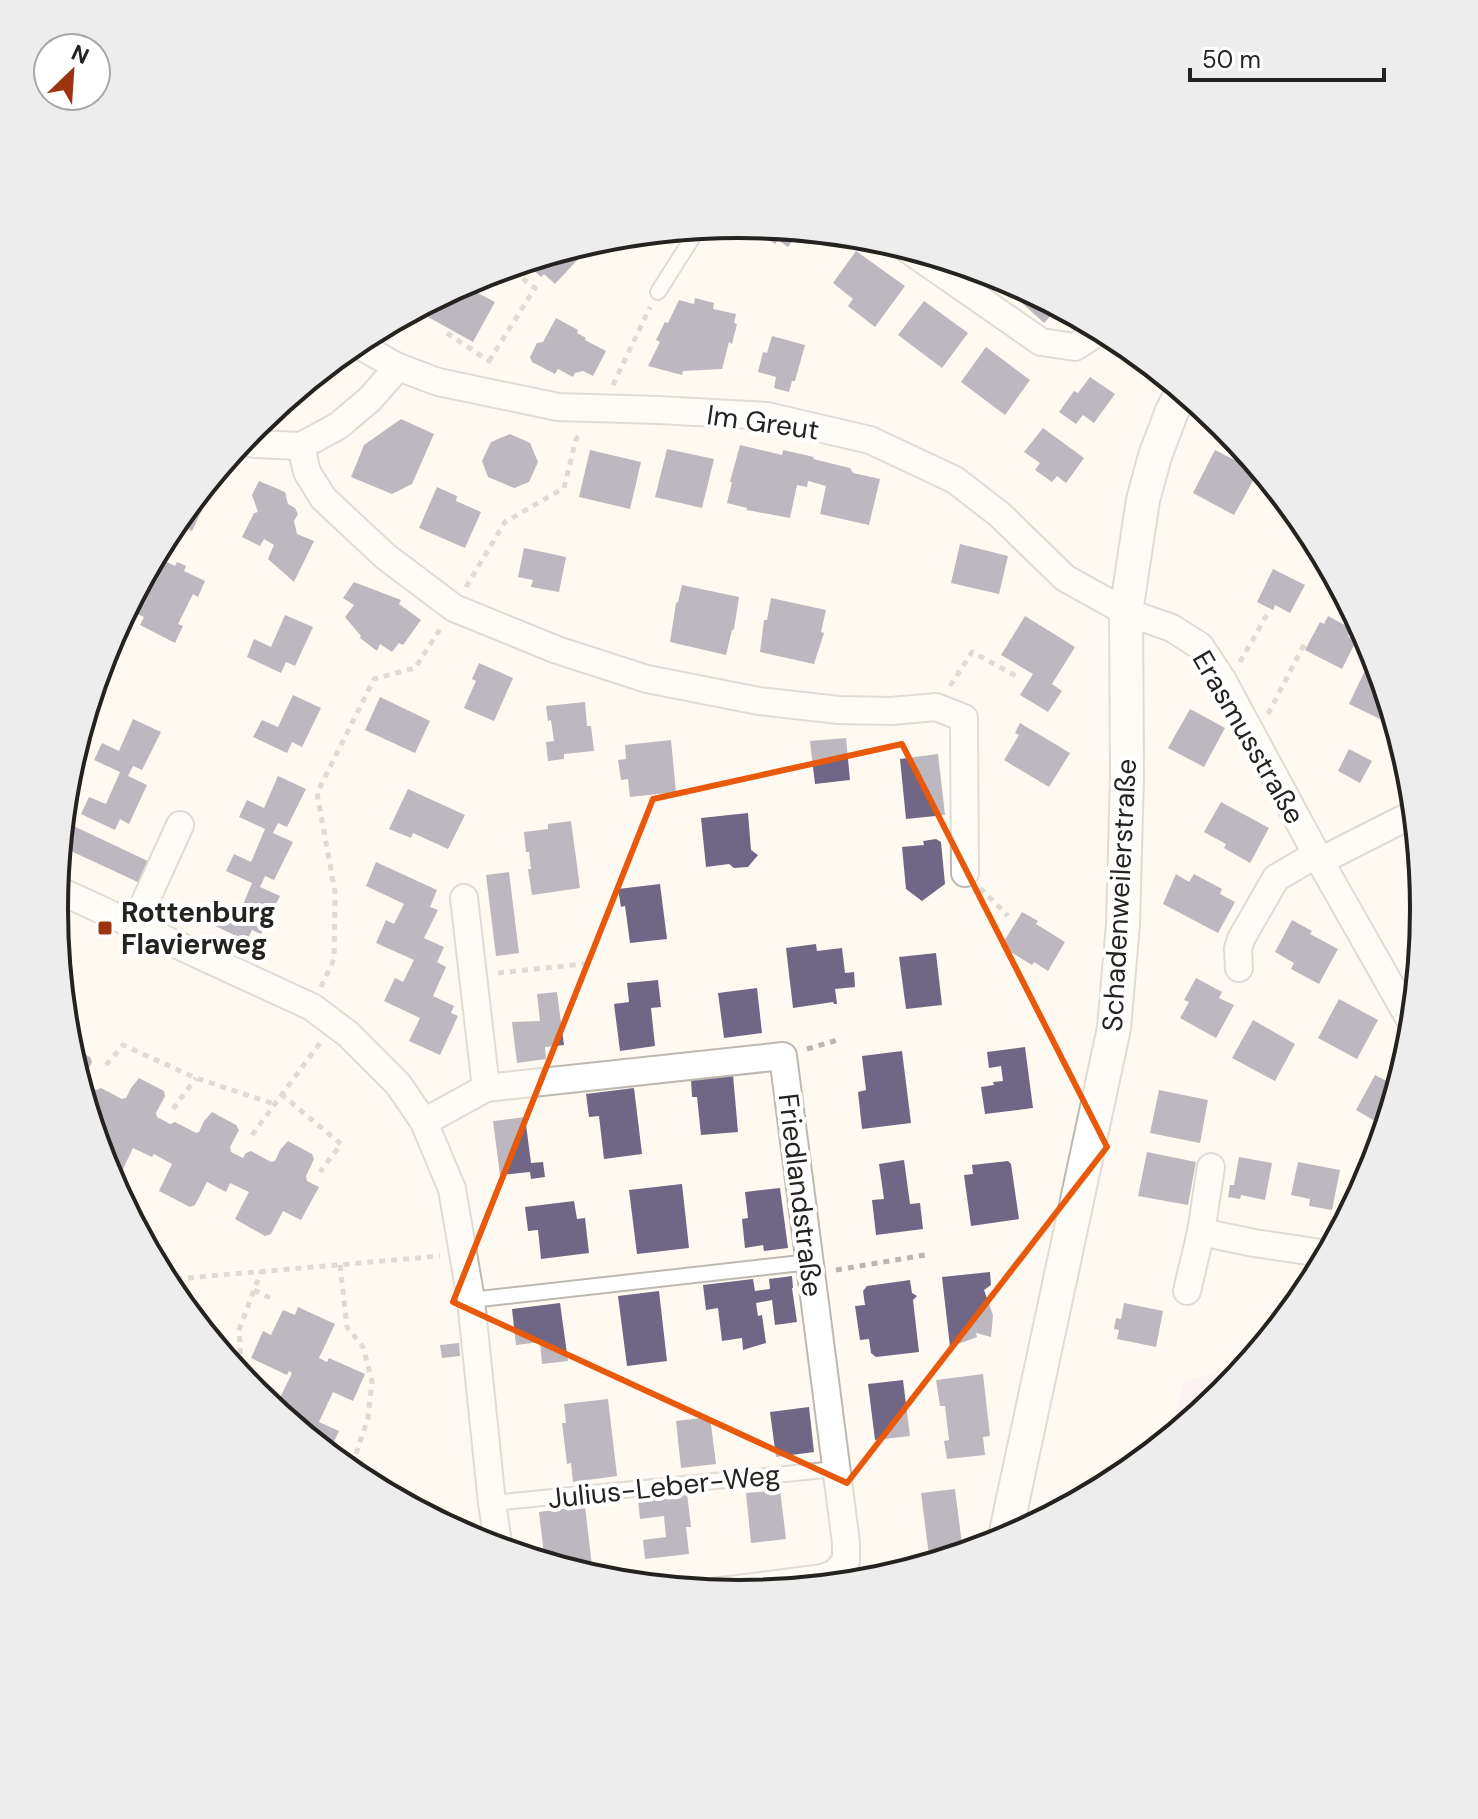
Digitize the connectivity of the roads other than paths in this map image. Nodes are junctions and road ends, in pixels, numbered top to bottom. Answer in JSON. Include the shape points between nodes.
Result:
{"nodes":[{"id":1,"x":691,"y":240,"type":"edge"},
{"id":2,"x":934,"y":268,"type":"edge"},
{"id":3,"x":658,"y":292,"type":"road end"},
{"id":4,"x":1089,"y":338,"type":"edge"},
{"id":5,"x":368,"y":350,"type":"edge"},
{"id":6,"x":398,"y":367,"type":"junction"},
{"id":7,"x":1177,"y":402,"type":"edge"},
{"id":8,"x":257,"y":444,"type":"edge"},
{"id":9,"x":301,"y":446,"type":"junction"},
{"id":10,"x":1126,"y":612,"type":"junction"},
{"id":11,"x":1403,"y":818,"type":"edge"},
{"id":12,"x":180,"y":825,"type":"dead end"},
{"id":13,"x":1318,"y":858,"type":"junction"},
{"id":14,"x":965,"y":873,"type":"road end"},
{"id":15,"x":68,"y":894,"type":"edge"},
{"id":16,"x":464,"y":898,"type":"dead end"},
{"id":17,"x":135,"y":924,"type":"junction"},
{"id":18,"x":1239,"y":968,"type":"dead end"},
{"id":19,"x":1402,"y":1006,"type":"edge"},
{"id":20,"x":486,"y":1088,"type":"junction"},
{"id":21,"x":424,"y":1122,"type":"junction"},
{"id":22,"x":1211,"y":1167,"type":"dead end"},
{"id":23,"x":1201,"y":1232,"type":"junction"},
{"id":24,"x":1316,"y":1252,"type":"edge"},
{"id":25,"x":810,"y":1268,"type":"junction"},
{"id":26,"x":1187,"y":1291,"type":"dead end"},
{"id":27,"x":471,"y":1300,"type":"junction"},
{"id":28,"x":836,"y":1469,"type":"junction"},
{"id":29,"x":492,"y":1503,"type":"junction"},
{"id":30,"x":1008,"y":1524,"type":"edge"},
{"id":31,"x":497,"y":1535,"type":"edge"},
{"id":32,"x":832,"y":1574,"type":"edge"}],
"edges":[{"from":1,"to":3,"type":"lane"},
{"from":2,"to":4,"type":"street","via":[[1041,342],[1075,347]]},
{"from":5,"to":6,"type":"street","name":"Im Greut"},
{"from":6,"to":9,"type":"street","via":[[338,426]]},
{"from":6,"to":10,"type":"street","name":"Im Greut","via":[[438,382],[558,407],[767,416],[870,440],[955,480],[1065,578]]},
{"from":7,"to":10,"type":"street","name":"Schadenweilerstraße","via":[[1143,500]]},
{"from":8,"to":9,"type":"street"},
{"from":9,"to":14,"type":"street","via":[[307,472],[323,498],[385,556],[454,608],[647,679],[759,701],[839,710],[936,707],[964,718]]},
{"from":10,"to":13,"type":"street","name":"Erasmusstraße","via":[[1172,628],[1200,646]]},
{"from":10,"to":30,"type":"street","name":"Schadenweilerstraße","via":[[1127,806],[1114,1028]]},
{"from":11,"to":13,"type":"street"},
{"from":12,"to":17,"type":"street"},
{"from":13,"to":18,"type":"street","name":"Erasmusstraße","via":[[1271,883],[1241,939]]},
{"from":13,"to":19,"type":"street","name":"Erasmusstraße"},
{"from":15,"to":17,"type":"street"},
{"from":16,"to":20,"type":"street"},
{"from":17,"to":21,"type":"street","via":[[312,1007],[398,1084]]},
{"from":20,"to":21,"type":"street","name":"Friedlandstraße"},
{"from":20,"to":25,"type":"street","name":"Friedlandstraße","via":[[783,1056]]},
{"from":21,"to":27,"type":"street","via":[[452,1189]]},
{"from":22,"to":23,"type":"street"},
{"from":23,"to":24,"type":"street"},
{"from":23,"to":26,"type":"street"},
{"from":25,"to":27,"type":"lane"},
{"from":25,"to":28,"type":"street","name":"Friedlandstraße"},
{"from":27,"to":29,"type":"street"},
{"from":28,"to":29,"type":"lane","name":"Julius-Leber-Weg"},
{"from":28,"to":32,"type":"street","name":"Friedlandstraße","via":[[846,1561]]},
{"from":29,"to":31,"type":"street"}]}
